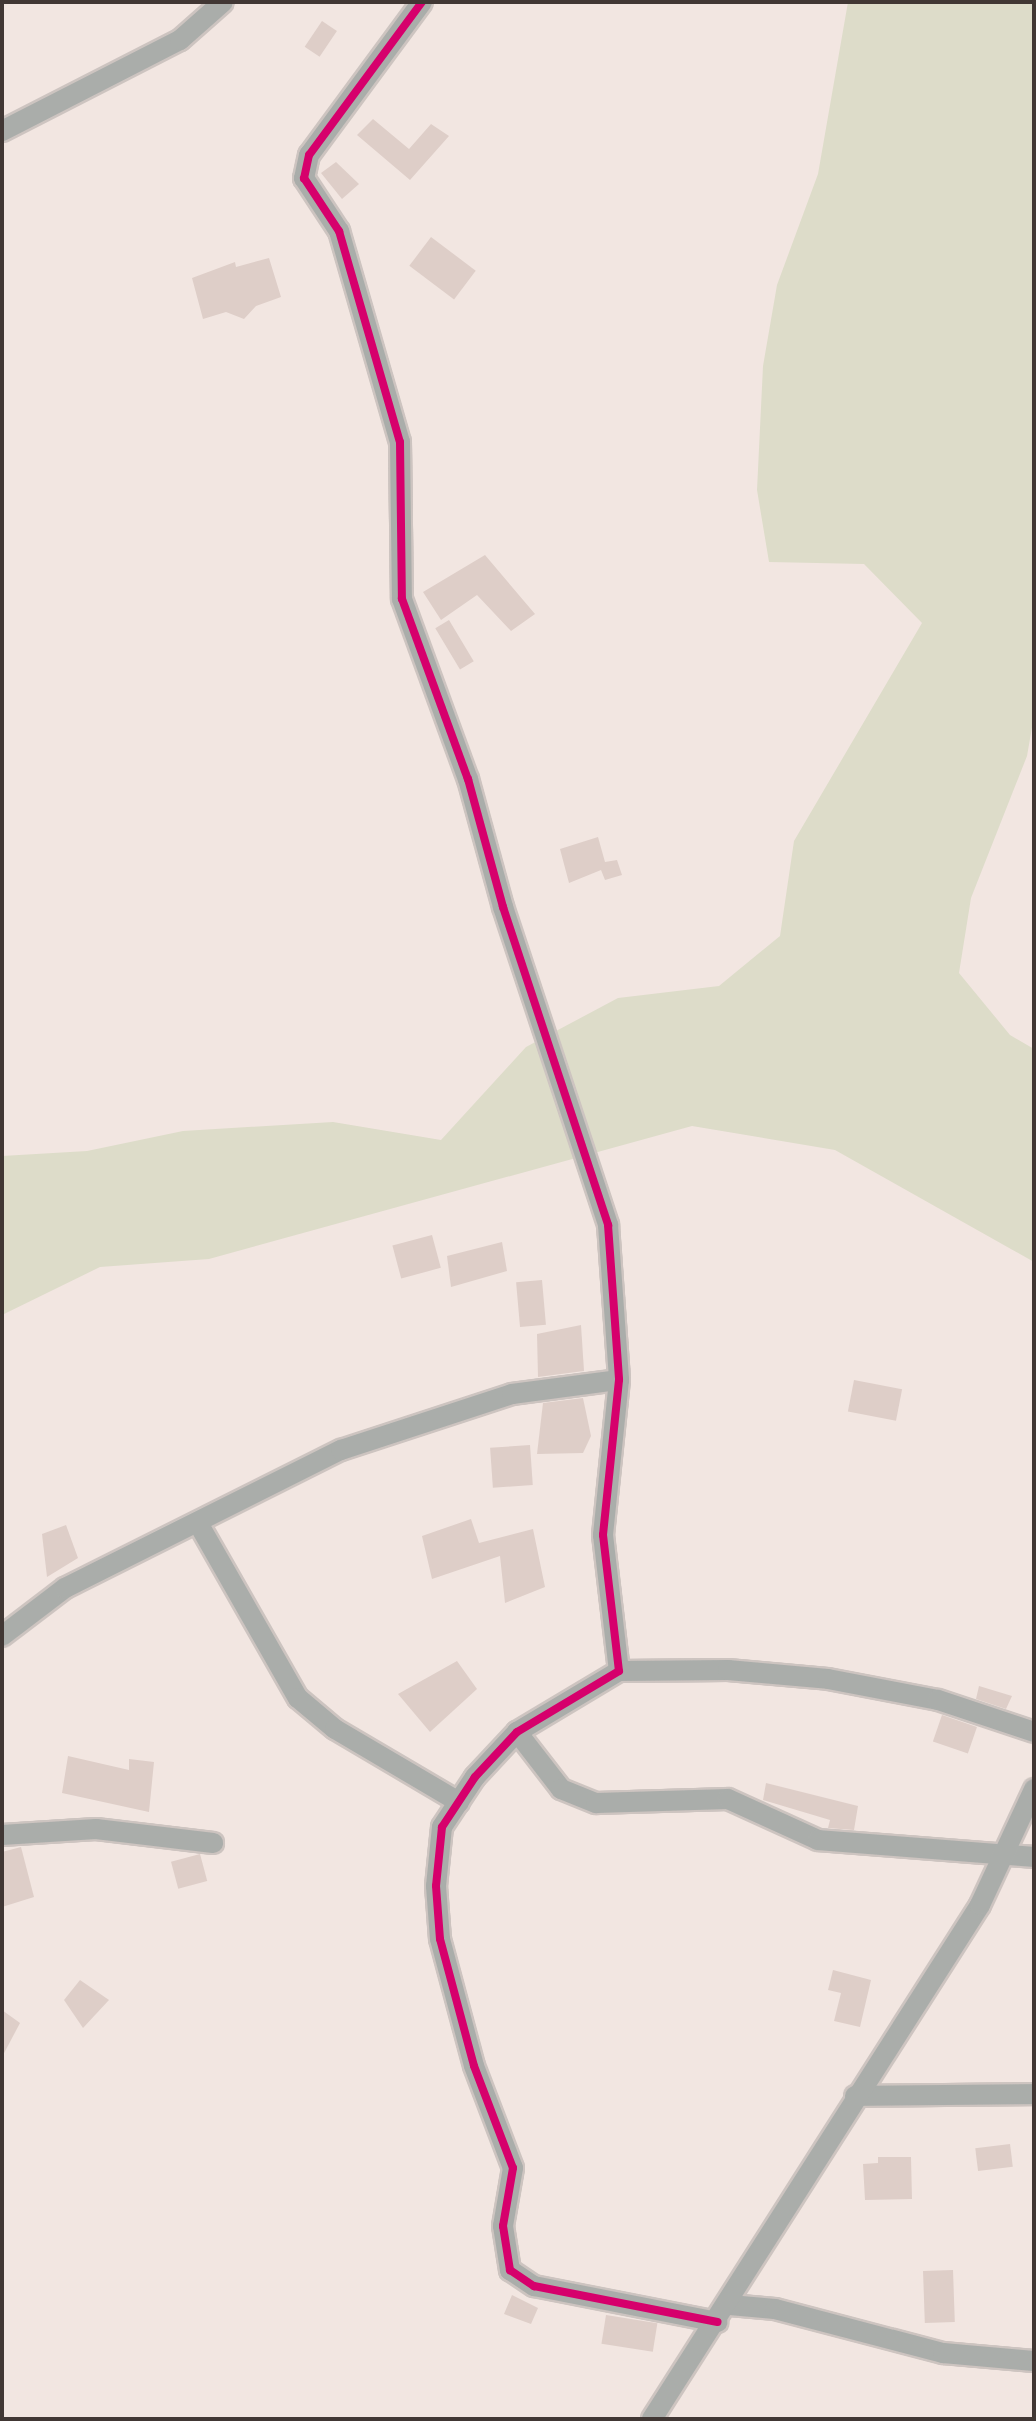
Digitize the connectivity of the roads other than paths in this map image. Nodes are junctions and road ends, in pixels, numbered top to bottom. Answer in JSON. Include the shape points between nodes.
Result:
{"nodes":[{"id":1,"x":223,"y":2,"type":"edge"},
{"id":2,"x":422,"y":2,"type":"edge"},
{"id":3,"x":2,"y":131,"type":"edge"},
{"id":4,"x":619,"y":1380,"type":"junction"},
{"id":5,"x":198,"y":1523,"type":"junction"},
{"id":6,"x":2,"y":1636,"type":"edge"},
{"id":7,"x":619,"y":1671,"type":"junction"},
{"id":8,"x":517,"y":1732,"type":"junction"},
{"id":9,"x":1034,"y":1732,"type":"edge"},
{"id":10,"x":1034,"y":1789,"type":"edge"},
{"id":11,"x":459,"y":1802,"type":"junction"},
{"id":12,"x":2,"y":1835,"type":"edge"},
{"id":13,"x":213,"y":1843,"type":"dead end"},
{"id":14,"x":1006,"y":1857,"type":"junction"},
{"id":15,"x":1034,"y":1857,"type":"edge"},
{"id":16,"x":1034,"y":2094,"type":"edge"},
{"id":17,"x":855,"y":2096,"type":"junction"},
{"id":18,"x":724,"y":2314,"type":"junction"},
{"id":19,"x":1034,"y":2361,"type":"edge"},
{"id":20,"x":652,"y":2419,"type":"edge"}],
"edges":[{"from":1,"to":3,"type":"street","via":[[180,40]]},
{"from":2,"to":4,"type":"street","via":[[309,155],[304,178],[339,231],[400,442],[402,599],[468,779],[503,907],[608,1225]]},
{"from":4,"to":5,"type":"street","via":[[512,1394],[341,1450]]},
{"from":4,"to":7,"type":"street","via":[[603,1535]]},
{"from":5,"to":6,"type":"street","via":[[65,1588]]},
{"from":5,"to":11,"type":"street","via":[[298,1698],[335,1729]]},
{"from":7,"to":8,"type":"street"},
{"from":7,"to":9,"type":"street","via":[[728,1670],[828,1679],[938,1700]]},
{"from":8,"to":11,"type":"street"},
{"from":8,"to":14,"type":"street","via":[[561,1789],[596,1803],[728,1799],[818,1840]]},
{"from":10,"to":14,"type":"street"},
{"from":11,"to":18,"type":"street","via":[[442,1827],[436,1886],[440,1939],[474,2066],[513,2168],[502,2237],[510,2270],[534,2286]]},
{"from":12,"to":13,"type":"street","via":[[96,1829]]},
{"from":14,"to":15,"type":"street"},
{"from":14,"to":17,"type":"street"},
{"from":16,"to":17,"type":"street"},
{"from":17,"to":18,"type":"street"},
{"from":18,"to":19,"type":"street","via":[[775,2309],[943,2353]]},
{"from":18,"to":20,"type":"street"}]}
